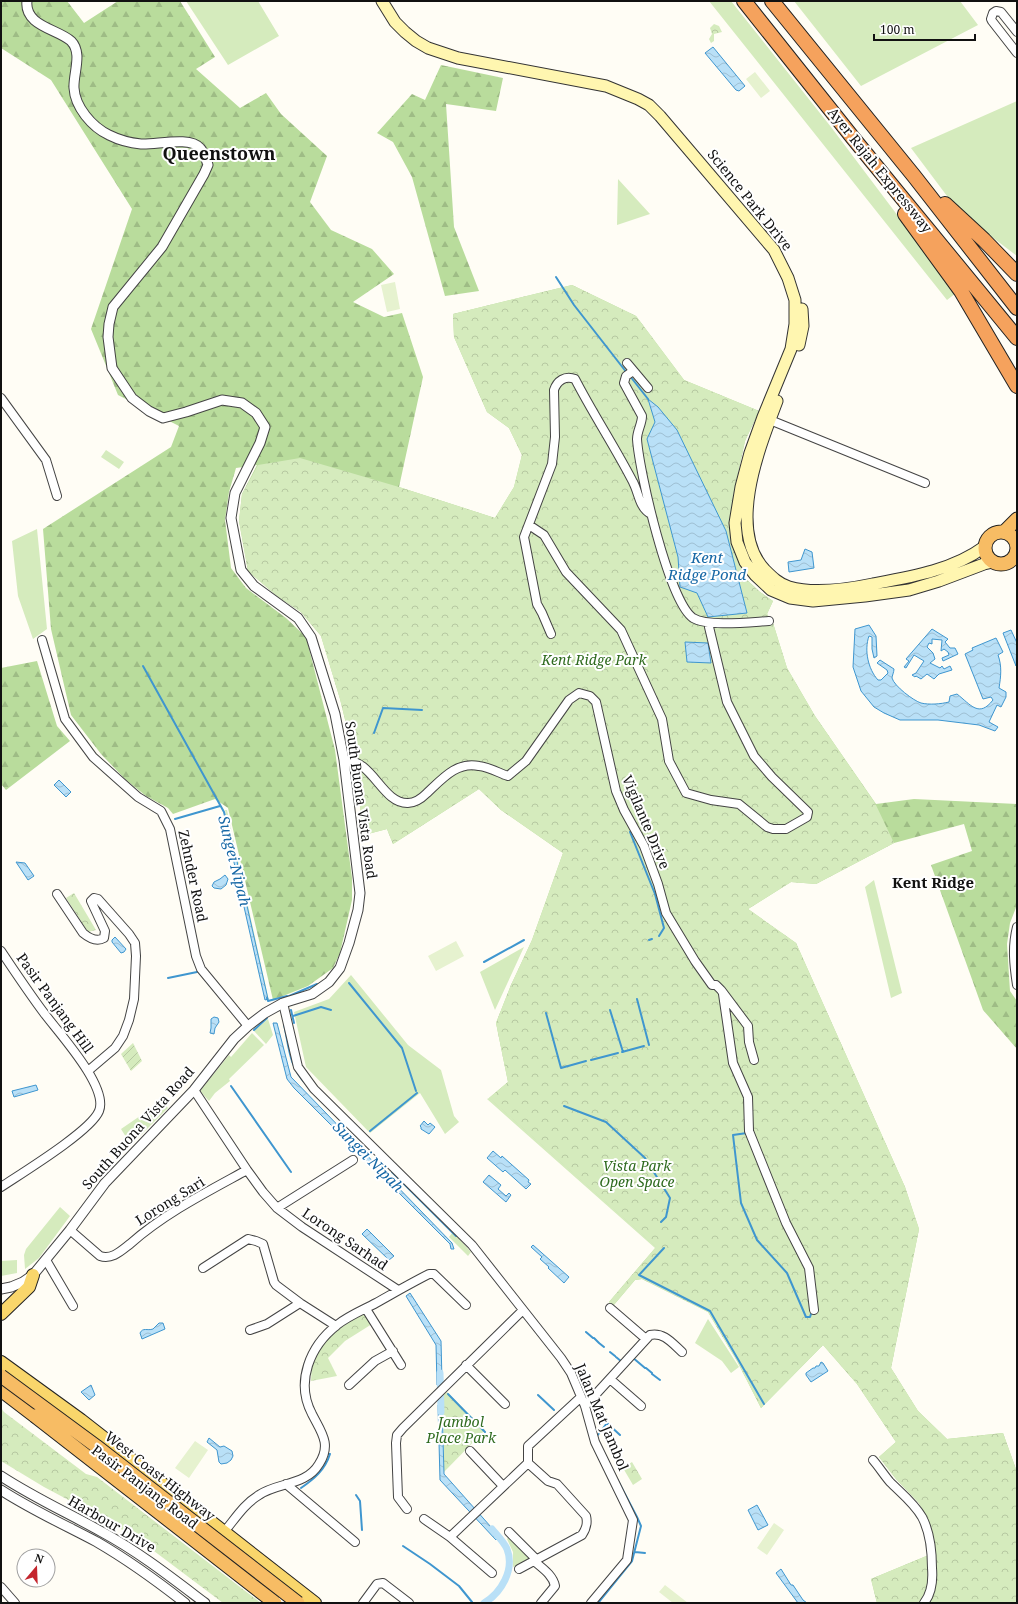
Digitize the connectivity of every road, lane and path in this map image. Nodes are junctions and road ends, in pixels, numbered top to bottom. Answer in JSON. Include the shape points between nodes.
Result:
{"nodes":[{"id":1,"x":27,"y":1,"type":"edge"},
{"id":2,"x":382,"y":1,"type":"edge"},
{"id":3,"x":388,"y":1,"type":"edge"},
{"id":4,"x":744,"y":1,"type":"edge"},
{"id":5,"x":772,"y":1,"type":"edge"},
{"id":6,"x":1017,"y":32,"type":"edge"},
{"id":7,"x":1017,"y":53,"type":"edge"},
{"id":8,"x":627,"y":90,"type":"junction"},
{"id":9,"x":853,"y":138,"type":"junction"},
{"id":10,"x":914,"y":176,"type":"junction"},
{"id":11,"x":1017,"y":274,"type":"edge"},
{"id":12,"x":1017,"y":308,"type":"edge"},
{"id":13,"x":1017,"y":338,"type":"edge"},
{"id":14,"x":627,"y":363,"type":"dead end"},
{"id":15,"x":630,"y":373,"type":"junction"},
{"id":16,"x":1017,"y":386,"type":"edge"},
{"id":17,"x":648,"y":388,"type":"dead end"},
{"id":18,"x":1,"y":398,"type":"edge"},
{"id":19,"x":770,"y":420,"type":"junction"},
{"id":20,"x":925,"y":483,"type":"dead end"},
{"id":21,"x":57,"y":496,"type":"dead end"},
{"id":22,"x":651,"y":514,"type":"junction"},
{"id":23,"x":1017,"y":519,"type":"edge"},
{"id":24,"x":529,"y":525,"type":"junction"},
{"id":25,"x":1005,"y":531,"type":"junction"},
{"id":26,"x":1016,"y":540,"type":"edge"},
{"id":27,"x":984,"y":547,"type":"junction"},
{"id":28,"x":993,"y":562,"type":"junction"},
{"id":29,"x":769,"y":621,"type":"dead end"},
{"id":30,"x":709,"y":627,"type":"dead end"},
{"id":31,"x":551,"y":634,"type":"dead end"},
{"id":32,"x":42,"y":640,"type":"dead end"},
{"id":33,"x":344,"y":760,"type":"junction"},
{"id":34,"x":57,"y":894,"type":"dead end"},
{"id":35,"x":1017,"y":927,"type":"edge"},
{"id":36,"x":1,"y":951,"type":"edge"},
{"id":37,"x":1017,"y":985,"type":"edge"},
{"id":38,"x":722,"y":994,"type":"junction"},
{"id":39,"x":283,"y":1004,"type":"junction"},
{"id":40,"x":248,"y":1026,"type":"junction"},
{"id":41,"x":754,"y":1060,"type":"dead end"},
{"id":42,"x":88,"y":1071,"type":"junction"},
{"id":43,"x":195,"y":1091,"type":"junction"},
{"id":44,"x":353,"y":1160,"type":"dead end"},
{"id":45,"x":247,"y":1170,"type":"junction"},
{"id":46,"x":1,"y":1187,"type":"edge"},
{"id":47,"x":277,"y":1208,"type":"junction"},
{"id":48,"x":70,"y":1230,"type":"junction"},
{"id":49,"x":46,"y":1260,"type":"junction"},
{"id":50,"x":203,"y":1268,"type":"dead end"},
{"id":51,"x":33,"y":1274,"type":"junction"},
{"id":52,"x":3,"y":1289,"type":"edge"},
{"id":53,"x":398,"y":1290,"type":"junction"},
{"id":54,"x":15,"y":1301,"type":"junction"},
{"id":55,"x":300,"y":1303,"type":"junction"},
{"id":56,"x":466,"y":1305,"type":"dead end"},
{"id":57,"x":73,"y":1306,"type":"dead end"},
{"id":58,"x":610,"y":1308,"type":"dead end"},
{"id":59,"x":366,"y":1309,"type":"junction"},
{"id":60,"x":523,"y":1310,"type":"junction"},
{"id":61,"x":814,"y":1310,"type":"dead end"},
{"id":62,"x":1,"y":1314,"type":"edge"},
{"id":63,"x":336,"y":1326,"type":"junction"},
{"id":64,"x":250,"y":1330,"type":"dead end"},
{"id":65,"x":646,"y":1339,"type":"junction"},
{"id":66,"x":393,"y":1351,"type":"junction"},
{"id":67,"x":682,"y":1352,"type":"dead end"},
{"id":68,"x":1,"y":1362,"type":"edge"},
{"id":69,"x":401,"y":1365,"type":"dead end"},
{"id":70,"x":466,"y":1365,"type":"junction"},
{"id":71,"x":1,"y":1369,"type":"edge"},
{"id":72,"x":1,"y":1376,"type":"edge"},
{"id":73,"x":610,"y":1379,"type":"junction"},
{"id":74,"x":348,"y":1386,"type":"dead end"},
{"id":75,"x":1,"y":1390,"type":"edge"},
{"id":76,"x":1,"y":1394,"type":"edge"},
{"id":77,"x":581,"y":1397,"type":"junction"},
{"id":78,"x":49,"y":1404,"type":"junction"},
{"id":79,"x":505,"y":1404,"type":"dead end"},
{"id":80,"x":585,"y":1406,"type":"junction"},
{"id":81,"x":641,"y":1406,"type":"dead end"},
{"id":82,"x":35,"y":1419,"type":"junction"},
{"id":83,"x":470,"y":1451,"type":"dead end"},
{"id":84,"x":873,"y":1460,"type":"dead end"},
{"id":85,"x":528,"y":1463,"type":"junction"},
{"id":86,"x":152,"y":1475,"type":"junction"},
{"id":87,"x":1,"y":1476,"type":"edge"},
{"id":88,"x":286,"y":1484,"type":"junction"},
{"id":89,"x":503,"y":1486,"type":"junction"},
{"id":90,"x":1,"y":1490,"type":"edge"},
{"id":91,"x":133,"y":1496,"type":"junction"},
{"id":92,"x":407,"y":1509,"type":"dead end"},
{"id":93,"x":424,"y":1519,"type":"dead end"},
{"id":94,"x":224,"y":1532,"type":"junction"},
{"id":95,"x":509,"y":1532,"type":"dead end"},
{"id":96,"x":450,"y":1537,"type":"junction"},
{"id":97,"x":355,"y":1542,"type":"dead end"},
{"id":98,"x":535,"y":1560,"type":"junction"},
{"id":99,"x":519,"y":1569,"type":"dead end"},
{"id":100,"x":492,"y":1572,"type":"dead end"},
{"id":101,"x":1,"y":1587,"type":"edge"},
{"id":102,"x":15,"y":1603,"type":"edge"},
{"id":103,"x":185,"y":1603,"type":"edge"},
{"id":104,"x":205,"y":1603,"type":"edge"},
{"id":105,"x":271,"y":1603,"type":"edge"},
{"id":106,"x":275,"y":1603,"type":"edge"},
{"id":107,"x":298,"y":1603,"type":"edge"},
{"id":108,"x":315,"y":1603,"type":"edge"},
{"id":109,"x":363,"y":1603,"type":"edge"},
{"id":110,"x":409,"y":1603,"type":"edge"},
{"id":111,"x":541,"y":1603,"type":"edge"},
{"id":112,"x":591,"y":1603,"type":"edge"},
{"id":113,"x":924,"y":1603,"type":"edge"}],
"edges":[{"from":1,"to":33,"type":"street","name":"South Buona Vista Road","via":[[26,7],[34,20],[71,40],[75,47],[75,99],[91,121],[108,135],[122,140],[141,144],[182,141],[194,143],[204,154],[208,165],[162,247],[113,307],[108,337],[112,368],[132,398],[163,418],[222,400],[242,403],[256,413],[265,427],[260,443],[235,493],[231,518],[241,570],[254,586],[298,618],[311,637],[335,714]]},
{"from":2,"to":8,"type":"main road","name":"Science Park Drive","via":[[404,32],[433,50],[458,58]]},
{"from":3,"to":8,"type":"main road","name":"Science Park Drive","via":[[398,18],[419,36],[435,45],[600,78]]},
{"from":4,"to":9,"type":"highway","name":"Ayer Rajah Expressway"},
{"from":5,"to":10,"type":"highway","name":"Ayer Rajah Expressway"},
{"from":6,"to":7,"type":"street","via":[[1002,12],[993,13],[992,21]]},
{"from":8,"to":19,"type":"main road","name":"Science Park Drive","via":[[652,100],[665,112],[742,200],[780,246],[788,260],[802,300],[803,326]]},
{"from":8,"to":28,"type":"main road","name":"Science Park Drive","via":[[660,116],[774,250],[788,278],[795,300],[795,324],[790,349],[750,453],[735,523],[737,542],[745,562],[755,575],[771,590],[790,598],[813,600],[909,590]]},
{"from":9,"to":13,"type":"highway","name":"Ayer Rajah Expressway"},
{"from":9,"to":16,"type":"highway","via":[[961,291]]},
{"from":10,"to":11,"type":"highway"},
{"from":10,"to":12,"type":"highway","name":"Ayer Rajah Expressway"},
{"from":14,"to":15,"type":"street"},
{"from":15,"to":17,"type":"street"},
{"from":15,"to":22,"type":"street","via":[[624,383],[642,416],[637,437]]},
{"from":18,"to":21,"type":"street","via":[[46,460]]},
{"from":19,"to":20,"type":"street"},
{"from":19,"to":27,"type":"main road","name":"Science Park Drive","via":[[757,458],[746,509],[747,530],[752,550],[760,564],[779,583],[788,587],[813,590],[863,586],[938,569],[969,557]]},
{"from":22,"to":24,"type":"street","via":[[644,508],[624,464],[575,379],[565,378],[558,382],[554,390],[555,437],[552,464]]},
{"from":22,"to":29,"type":"street","via":[[661,553],[687,612],[708,623]]},
{"from":23,"to":25,"type":"highway"},
{"from":24,"to":30,"type":"street","via":[[544,535],[566,572],[621,630],[662,719],[669,761],[686,793],[738,804],[767,827],[786,829],[806,817],[808,812],[772,778],[754,756],[727,702]]},
{"from":24,"to":31,"type":"street","via":[[524,537],[528,562],[537,604]]},
{"from":25,"to":26,"type":"highway"},
{"from":25,"to":27,"type":"highway","via":[[990,536]]},
{"from":26,"to":28,"type":"highway","via":[[1015,555],[1010,560],[997,564]]},
{"from":27,"to":28,"type":"highway","via":[[988,558]]},
{"from":32,"to":40,"type":"street","name":"Zehnder Road","via":[[65,719],[93,757],[138,797],[161,811],[166,820],[201,969]]},
{"from":33,"to":38,"type":"street","name":"Vigilante Drive","via":[[355,761],[364,767],[396,799],[408,803],[416,801],[457,768],[479,766],[508,776],[526,761],[569,700],[579,693],[590,696],[596,702],[616,791],[644,846],[666,913],[701,971]]},
{"from":33,"to":39,"type":"street","name":"South Buona Vista Road","via":[[360,893],[358,910],[340,968],[329,982],[312,994]]},
{"from":34,"to":42,"type":"street","name":"Pasir Panjang Hill","via":[[88,937],[99,940],[104,938],[106,931],[92,901],[94,898],[98,899],[135,943],[134,999],[130,1020],[120,1043]]},
{"from":35,"to":37,"type":"street","via":[[1013,942]]},
{"from":36,"to":42,"type":"street","name":"Pasir Panjang Hill"},
{"from":38,"to":41,"type":"street","via":[[748,1026]]},
{"from":38,"to":61,"type":"street","via":[[733,1063],[748,1096],[749,1131],[786,1223],[809,1268]]},
{"from":39,"to":40,"type":"street","name":"South Buona Vista Road","via":[[265,1012]]},
{"from":39,"to":60,"type":"street","via":[[298,1067],[302,1074],[314,1089],[472,1245]]},
{"from":40,"to":43,"type":"street","name":"South Buona Vista Road","via":[[234,1039]]},
{"from":42,"to":46,"type":"street","name":"Pasir Panjang Hill","via":[[100,1103],[100,1111],[95,1118],[71,1139]]},
{"from":43,"to":45,"type":"street","name":"Lorong Sarhad"},
{"from":43,"to":48,"type":"street","name":"South Buona Vista Road","via":[[119,1167]]},
{"from":44,"to":47,"type":"street","name":"Lorong Sarhad"},
{"from":45,"to":47,"type":"street","name":"Lorong Sarhad"},
{"from":45,"to":48,"type":"street","name":"Lorong Sari","via":[[160,1220],[117,1254],[105,1257],[98,1254]]},
{"from":47,"to":53,"type":"street","name":"Lorong Sarhad"},
{"from":48,"to":49,"type":"street","name":"South Buona Vista Road"},
{"from":49,"to":51,"type":"street","name":"South Buona Vista Road"},
{"from":49,"to":57,"type":"street"},
{"from":50,"to":55,"type":"street","via":[[248,1239],[256,1241],[263,1244],[274,1282]]},
{"from":51,"to":52,"type":"street","name":"South Buona Vista Road","via":[[23,1282]]},
{"from":51,"to":54,"type":"main road","via":[[29,1287]]},
{"from":52,"to":54,"type":"street"},
{"from":53,"to":56,"type":"street","via":[[429,1274],[434,1274]]},
{"from":53,"to":59,"type":"street"},
{"from":54,"to":62,"type":"main road"},
{"from":55,"to":63,"type":"street"},
{"from":55,"to":64,"type":"street","via":[[267,1324]]},
{"from":58,"to":65,"type":"street"},
{"from":59,"to":63,"type":"street"},
{"from":59,"to":66,"type":"street"},
{"from":60,"to":70,"type":"street"},
{"from":60,"to":77,"type":"street","name":"Jalan Mat Jambol","via":[[562,1358]]},
{"from":63,"to":88,"type":"street","via":[[318,1343],[310,1357],[305,1378],[308,1405],[325,1442],[323,1457],[313,1473]]},
{"from":65,"to":67,"type":"street","via":[[650,1335],[663,1336]]},
{"from":65,"to":73,"type":"street"},
{"from":66,"to":69,"type":"street"},
{"from":66,"to":74,"type":"street","via":[[375,1362]]},
{"from":68,"to":78,"type":"main road","name":"Pasir Panjang Road"},
{"from":70,"to":79,"type":"street"},
{"from":70,"to":92,"type":"street","via":[[398,1435],[398,1497]]},
{"from":71,"to":78,"type":"highway","bridge":true},
{"from":72,"to":78,"type":"highway","name":"West Coast Highway","bridge":true},
{"from":73,"to":80,"type":"street"},
{"from":73,"to":81,"type":"street"},
{"from":75,"to":82,"type":"highway","name":"West Coast Highway"},
{"from":76,"to":82,"type":"highway"},
{"from":77,"to":80,"type":"street","name":"Jalan Mat Jambol"},
{"from":77,"to":85,"type":"street","via":[[528,1446]]},
{"from":78,"to":82,"type":"main road","via":[[49,1400],[38,1407]]},
{"from":78,"to":86,"type":"main road","name":"Pasir Panjang Road"},
{"from":78,"to":107,"type":"highway","name":"West Coast Highway","bridge":true},
{"from":80,"to":112,"type":"street","name":"Jalan Mat Jambol","via":[[595,1442],[633,1520],[627,1560]]},
{"from":82,"to":91,"type":"main road","name":"Pasir Panjang Road"},
{"from":82,"to":106,"type":"highway","name":"West Coast Highway","bridge":true},
{"from":83,"to":89,"type":"street"},
{"from":84,"to":113,"type":"street","via":[[916,1509],[925,1524],[932,1558],[933,1583]]},
{"from":85,"to":89,"type":"street"},
{"from":85,"to":98,"type":"street","via":[[548,1481],[557,1484],[586,1516],[587,1521],[582,1535]]},
{"from":86,"to":91,"type":"main road","via":[[146,1488]]},
{"from":86,"to":94,"type":"main road","name":"Pasir Panjang Road"},
{"from":87,"to":104,"type":"street","name":"Harbour Drive","via":[[103,1532]]},
{"from":88,"to":94,"type":"street","via":[[258,1495],[242,1509]]},
{"from":88,"to":97,"type":"street"},
{"from":89,"to":96,"type":"street"},
{"from":90,"to":103,"type":"street","name":"Harbour Drive","via":[[98,1543]]},
{"from":91,"to":105,"type":"main road","name":"Pasir Panjang Road"},
{"from":93,"to":96,"type":"street"},
{"from":94,"to":108,"type":"main road","name":"Pasir Panjang Road"},
{"from":95,"to":98,"type":"street"},
{"from":96,"to":100,"type":"street"},
{"from":98,"to":99,"type":"street"},
{"from":98,"to":111,"type":"street","via":[[550,1575],[555,1586]]},
{"from":101,"to":102,"type":"street"},
{"from":109,"to":110,"type":"street","via":[[377,1584],[383,1583]]}]}
